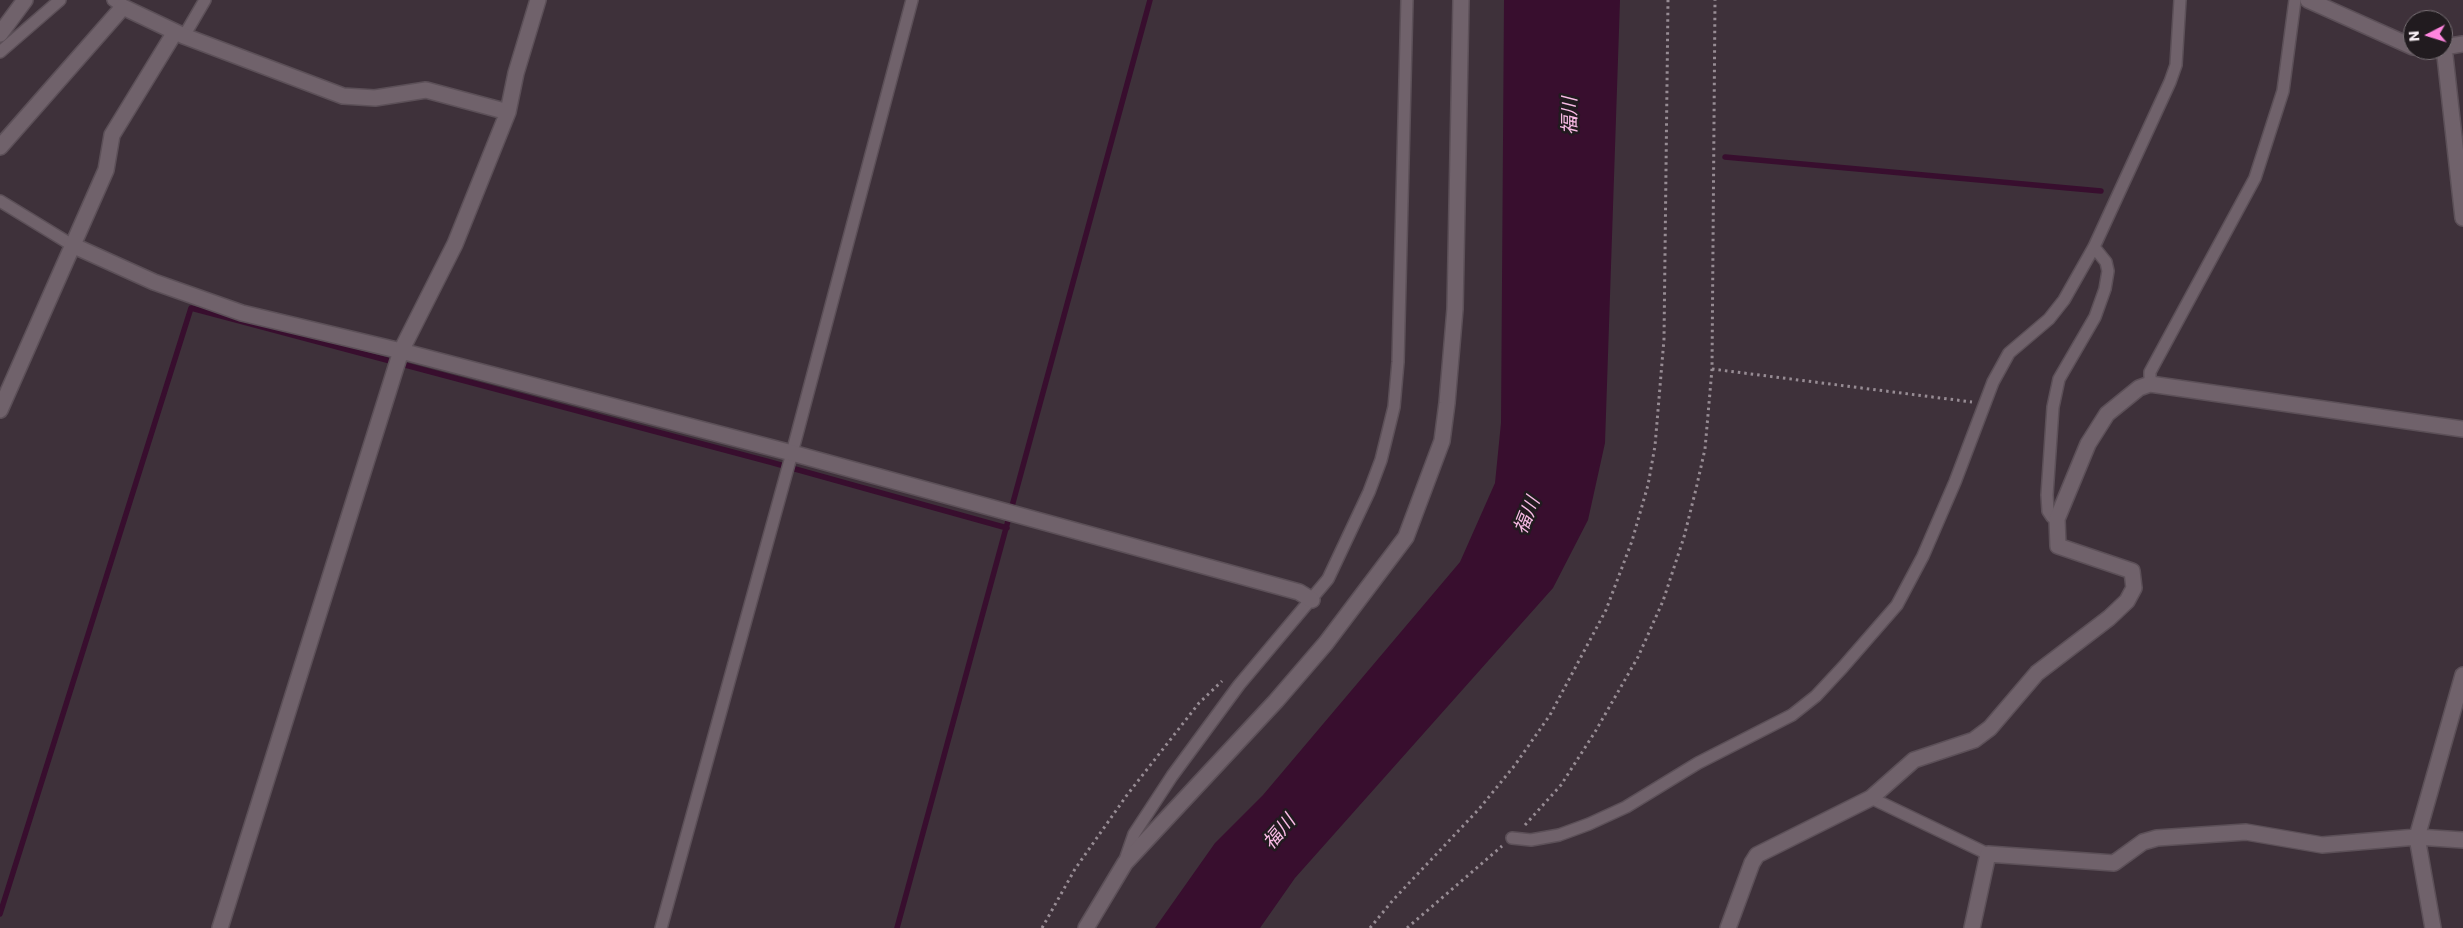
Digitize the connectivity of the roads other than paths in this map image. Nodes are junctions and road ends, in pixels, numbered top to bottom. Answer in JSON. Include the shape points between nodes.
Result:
{"nodes":[{"id":1,"x":25,"y":0,"type":"edge"},
{"id":2,"x":60,"y":0,"type":"edge"},
{"id":3,"x":205,"y":0,"type":"edge"},
{"id":4,"x":538,"y":0,"type":"edge"},
{"id":5,"x":912,"y":0,"type":"edge"},
{"id":6,"x":1407,"y":0,"type":"edge"},
{"id":7,"x":1461,"y":0,"type":"edge"},
{"id":8,"x":2180,"y":0,"type":"edge"},
{"id":9,"x":2295,"y":0,"type":"edge"},
{"id":10,"x":2308,"y":0,"type":"edge"},
{"id":11,"x":118,"y":4,"type":"edge"},
{"id":12,"x":0,"y":34,"type":"edge"},
{"id":13,"x":180,"y":34,"type":"junction"},
{"id":14,"x":2403,"y":43,"type":"edge"},
{"id":15,"x":0,"y":52,"type":"edge"},
{"id":16,"x":2445,"y":60,"type":"edge"},
{"id":17,"x":508,"y":112,"type":"junction"},
{"id":18,"x":0,"y":147,"type":"edge"},
{"id":19,"x":0,"y":201,"type":"edge"},
{"id":20,"x":2463,"y":218,"type":"edge"},
{"id":21,"x":72,"y":245,"type":"junction"},
{"id":22,"x":2094,"y":247,"type":"junction"},
{"id":23,"x":401,"y":351,"type":"junction"},
{"id":24,"x":2150,"y":384,"type":"junction"},
{"id":25,"x":0,"y":410,"type":"edge"},
{"id":26,"x":2463,"y":429,"type":"edge"},
{"id":27,"x":792,"y":453,"type":"junction"},
{"id":28,"x":2057,"y":519,"type":"junction"},
{"id":29,"x":1312,"y":600,"type":"junction"},
{"id":30,"x":2463,"y":675,"type":"edge"},
{"id":31,"x":1871,"y":798,"type":"junction"},
{"id":32,"x":2417,"y":837,"type":"junction"},
{"id":33,"x":1512,"y":838,"type":"road end"},
{"id":34,"x":2463,"y":840,"type":"edge"},
{"id":35,"x":1988,"y":854,"type":"junction"},
{"id":36,"x":1124,"y":863,"type":"junction"},
{"id":37,"x":220,"y":928,"type":"edge"},
{"id":38,"x":661,"y":928,"type":"edge"},
{"id":39,"x":1086,"y":928,"type":"edge"},
{"id":40,"x":1728,"y":928,"type":"edge"},
{"id":41,"x":1972,"y":928,"type":"edge"},
{"id":42,"x":2434,"y":928,"type":"edge"}],
"edges":[{"from":1,"to":12,"type":"street"},
{"from":2,"to":15,"type":"lane"},
{"from":3,"to":13,"type":"lane"},
{"from":4,"to":17,"type":"street"},
{"from":5,"to":27,"type":"lane"},
{"from":6,"to":29,"type":"lane","via":[[1398,362],[1394,407],[1384,451],[1369,492],[1328,579]]},
{"from":7,"to":36,"type":"street","via":[[1455,309],[1447,403],[1442,441],[1406,537],[1326,643],[1276,701]]},
{"from":8,"to":22,"type":"lane","via":[[2176,65]]},
{"from":9,"to":24,"type":"lane","via":[[2283,91],[2255,178],[2150,372]]},
{"from":10,"to":14,"type":"street"},
{"from":11,"to":13,"type":"street"},
{"from":11,"to":18,"type":"street"},
{"from":13,"to":17,"type":"street","via":[[343,96],[375,98],[426,90]]},
{"from":13,"to":21,"type":"street","via":[[112,135],[106,170]]},
{"from":16,"to":20,"type":"street"},
{"from":17,"to":23,"type":"street","via":[[455,244]]},
{"from":19,"to":21,"type":"lane"},
{"from":21,"to":23,"type":"street","via":[[154,282],[242,313]]},
{"from":21,"to":25,"type":"street"},
{"from":22,"to":28,"type":"lane","via":[[2106,262],[2105,289],[2095,317],[2059,379],[2053,406],[2047,495],[2048,511]]},
{"from":22,"to":33,"type":"lane","via":[[2054,313],[2009,353],[1993,382],[1955,482],[1910,583],[1897,604],[1816,696],[1792,715],[1698,763],[1626,807],[1559,835],[1531,840]]},
{"from":23,"to":27,"type":"street"},
{"from":23,"to":37,"type":"street"},
{"from":24,"to":26,"type":"street"},
{"from":24,"to":28,"type":"street","via":[[2139,388],[2107,414],[2088,444]]},
{"from":27,"to":29,"type":"street","via":[[1299,592]]},
{"from":27,"to":38,"type":"lane"},
{"from":28,"to":31,"type":"street","via":[[2058,546],[2132,571],[2134,588],[2127,601],[2037,673],[1990,728],[1974,740],[1914,760]]},
{"from":29,"to":36,"type":"lane","via":[[1238,685],[1172,776],[1134,834]]},
{"from":30,"to":32,"type":"street"},
{"from":31,"to":35,"type":"lane"},
{"from":31,"to":40,"type":"street","via":[[1757,855]]},
{"from":32,"to":34,"type":"street"},
{"from":32,"to":35,"type":"street","via":[[2322,845],[2246,832],[2157,838],[2143,842],[2114,863]]},
{"from":32,"to":42,"type":"street"},
{"from":35,"to":41,"type":"street"},
{"from":36,"to":39,"type":"street"}]}
